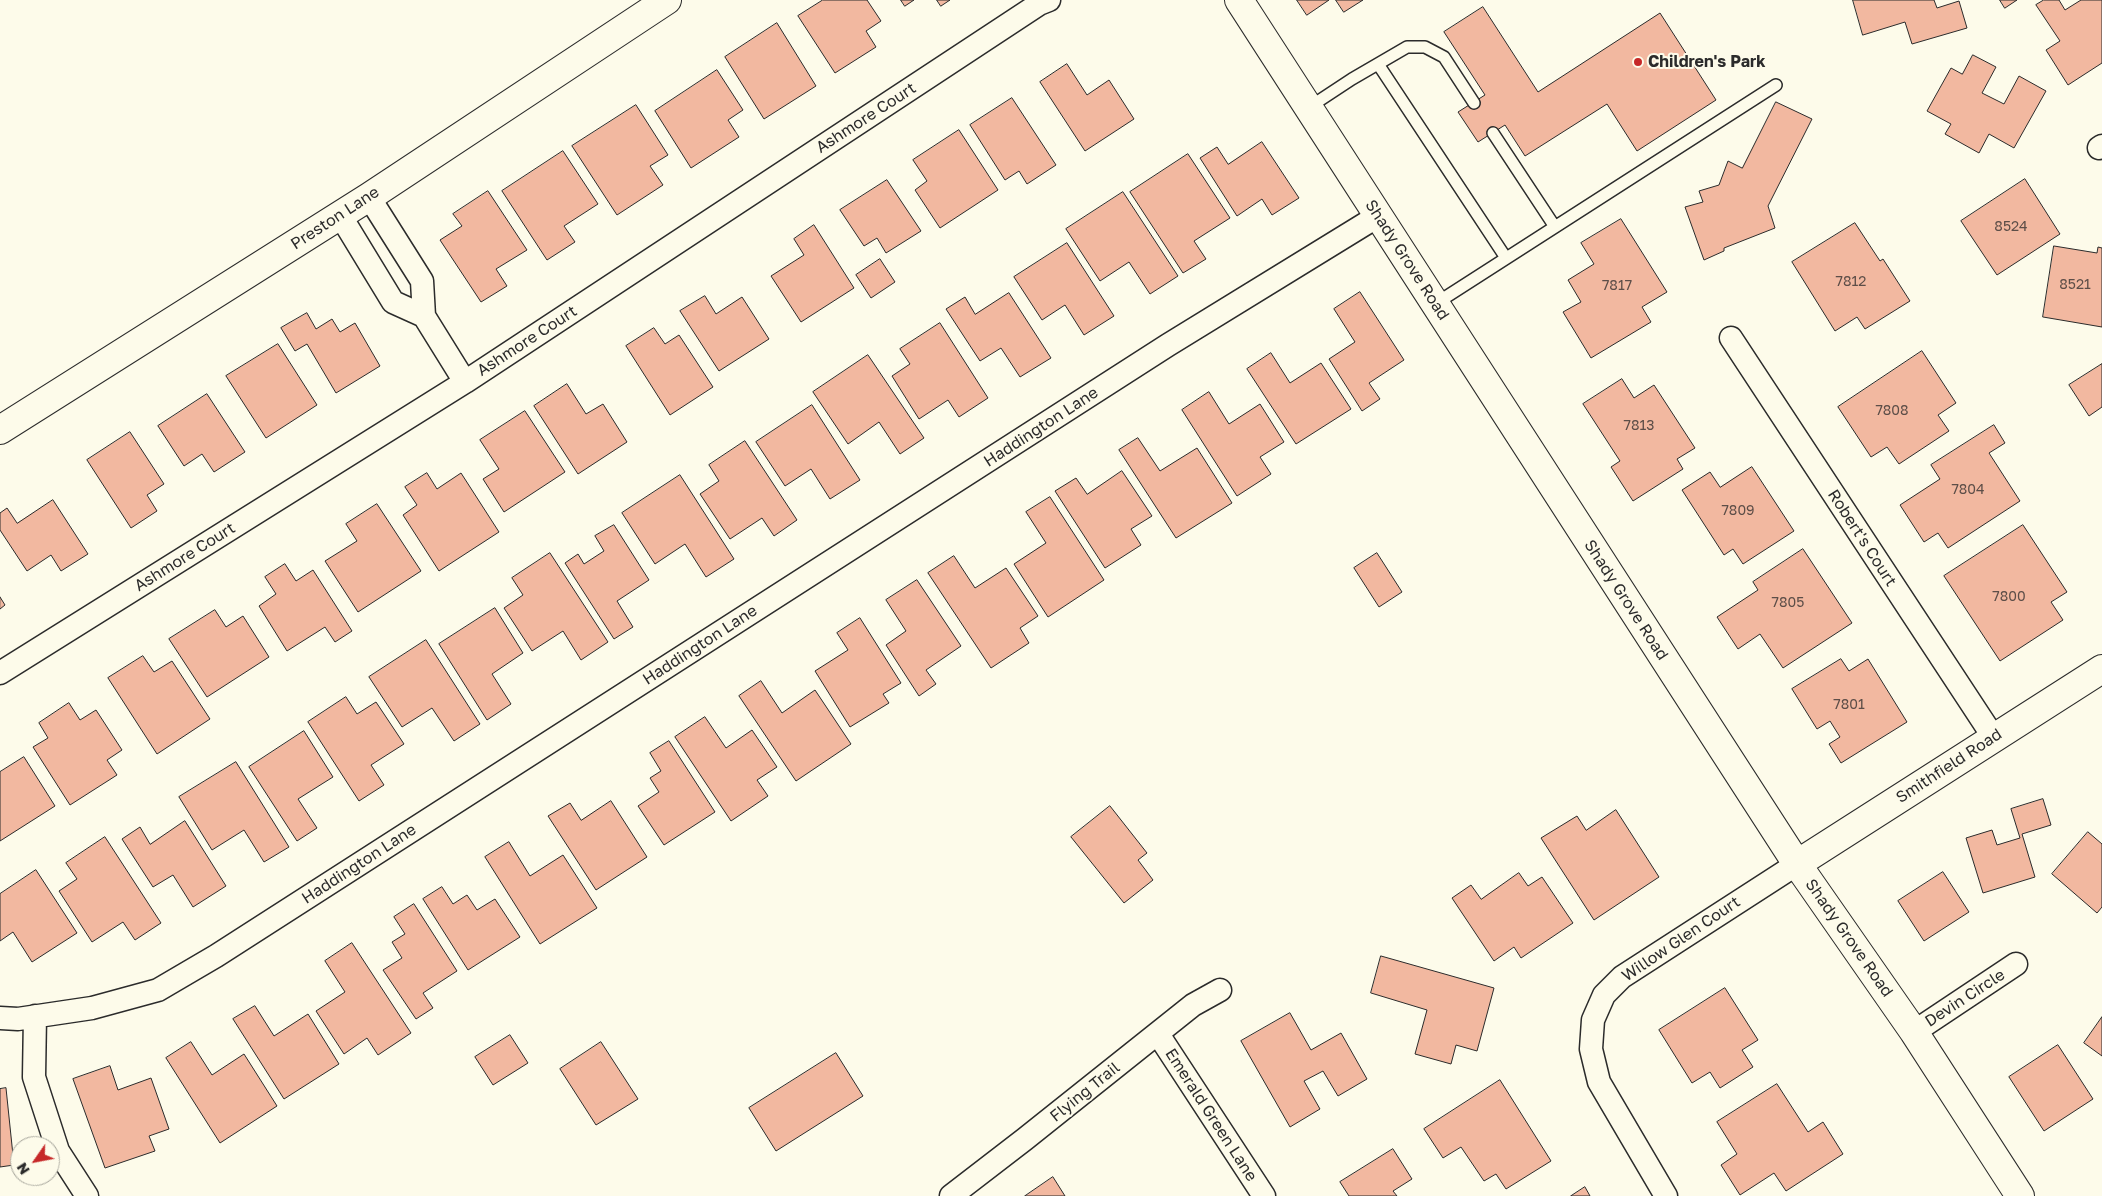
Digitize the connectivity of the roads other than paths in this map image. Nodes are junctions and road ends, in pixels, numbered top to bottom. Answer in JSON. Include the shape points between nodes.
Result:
{"nodes":[{"id":1,"x":667,"y":0,"type":"edge"},
{"id":2,"x":1049,"y":0,"type":"edge"},
{"id":3,"x":1239,"y":0,"type":"edge"},
{"id":4,"x":1378,"y":64,"type":"junction"},
{"id":5,"x":1776,"y":85,"type":"dead end"},
{"id":6,"x":1474,"y":103,"type":"dead end"},
{"id":7,"x":1308,"y":108,"type":"junction"},
{"id":8,"x":1493,"y":133,"type":"dead end"},
{"id":9,"x":369,"y":197,"type":"junction"},
{"id":10,"x":340,"y":215,"type":"junction"},
{"id":11,"x":1378,"y":216,"type":"junction"},
{"id":12,"x":1555,"y":227,"type":"junction"},
{"id":13,"x":1506,"y":258,"type":"junction"},
{"id":14,"x":1435,"y":304,"type":"junction"},
{"id":15,"x":424,"y":316,"type":"junction"},
{"id":16,"x":1731,"y":338,"type":"dead end"},
{"id":17,"x":465,"y":382,"type":"junction"},
{"id":18,"x":0,"y":430,"type":"edge"},
{"id":19,"x":2102,"y":669,"type":"edge"},
{"id":20,"x":0,"y":674,"type":"edge"},
{"id":21,"x":1994,"y":738,"type":"junction"},
{"id":22,"x":1797,"y":864,"type":"junction"},
{"id":23,"x":2016,"y":964,"type":"dead end"},
{"id":24,"x":1220,"y":990,"type":"dead end"},
{"id":25,"x":35,"y":1016,"type":"junction"},
{"id":26,"x":0,"y":1018,"type":"edge"},
{"id":27,"x":1914,"y":1032,"type":"junction"},
{"id":28,"x":1158,"y":1034,"type":"junction"},
{"id":29,"x":87,"y":1196,"type":"edge"},
{"id":30,"x":950,"y":1196,"type":"edge"},
{"id":31,"x":1264,"y":1196,"type":"edge"},
{"id":32,"x":1666,"y":1196,"type":"edge"},
{"id":33,"x":2020,"y":1196,"type":"edge"}],
"edges":[{"from":1,"to":9,"type":"street","name":"Preston Lane"},
{"from":2,"to":17,"type":"street","name":"Ashmore Court"},
{"from":3,"to":7,"type":"street","name":"Shady Grove Road"},
{"from":4,"to":6,"type":"lane","via":[[1407,47],[1425,47],[1444,57]]},
{"from":4,"to":7,"type":"lane"},
{"from":4,"to":13,"type":"lane"},
{"from":5,"to":12,"type":"lane"},
{"from":7,"to":11,"type":"street","name":"Shady Grove Road"},
{"from":8,"to":12,"type":"lane"},
{"from":9,"to":10,"type":"street","name":"Preston Lane"},
{"from":9,"to":15,"type":"street","via":[[422,281]]},
{"from":10,"to":15,"type":"street","via":[[393,302]]},
{"from":10,"to":18,"type":"street","name":"Preston Lane"},
{"from":11,"to":14,"type":"street","name":"Shady Grove Road"},
{"from":11,"to":25,"type":"street","name":"Haddington Lane","via":[[1160,350],[158,990],[92,1008]]},
{"from":12,"to":13,"type":"lane"},
{"from":13,"to":14,"type":"lane"},
{"from":14,"to":22,"type":"street","name":"Shady Grove Road"},
{"from":15,"to":17,"type":"street"},
{"from":16,"to":21,"type":"street","name":"Robert's Court"},
{"from":17,"to":20,"type":"street","name":"Ashmore Court"},
{"from":19,"to":21,"type":"street","name":"Smithfield Road"},
{"from":21,"to":22,"type":"street","name":"Smithfield Road"},
{"from":22,"to":27,"type":"street","name":"Shady Grove Road"},
{"from":22,"to":32,"type":"street","name":"Willow Glen Court","via":[[1622,977],[1604,994],[1593,1020],[1591,1048],[1599,1082]]},
{"from":23,"to":27,"type":"street","name":"Devin Circle"},
{"from":24,"to":28,"type":"street","name":"Flying Trail","via":[[1192,1005]]},
{"from":25,"to":26,"type":"street","name":"Haddington Lane"},
{"from":25,"to":29,"type":"street","via":[[34,1076],[58,1151]]},
{"from":27,"to":33,"type":"street","name":"Shady Grove Road"},
{"from":28,"to":30,"type":"street","name":"Flying Trail"},
{"from":28,"to":31,"type":"street","name":"Emerald Green Lane"}]}
